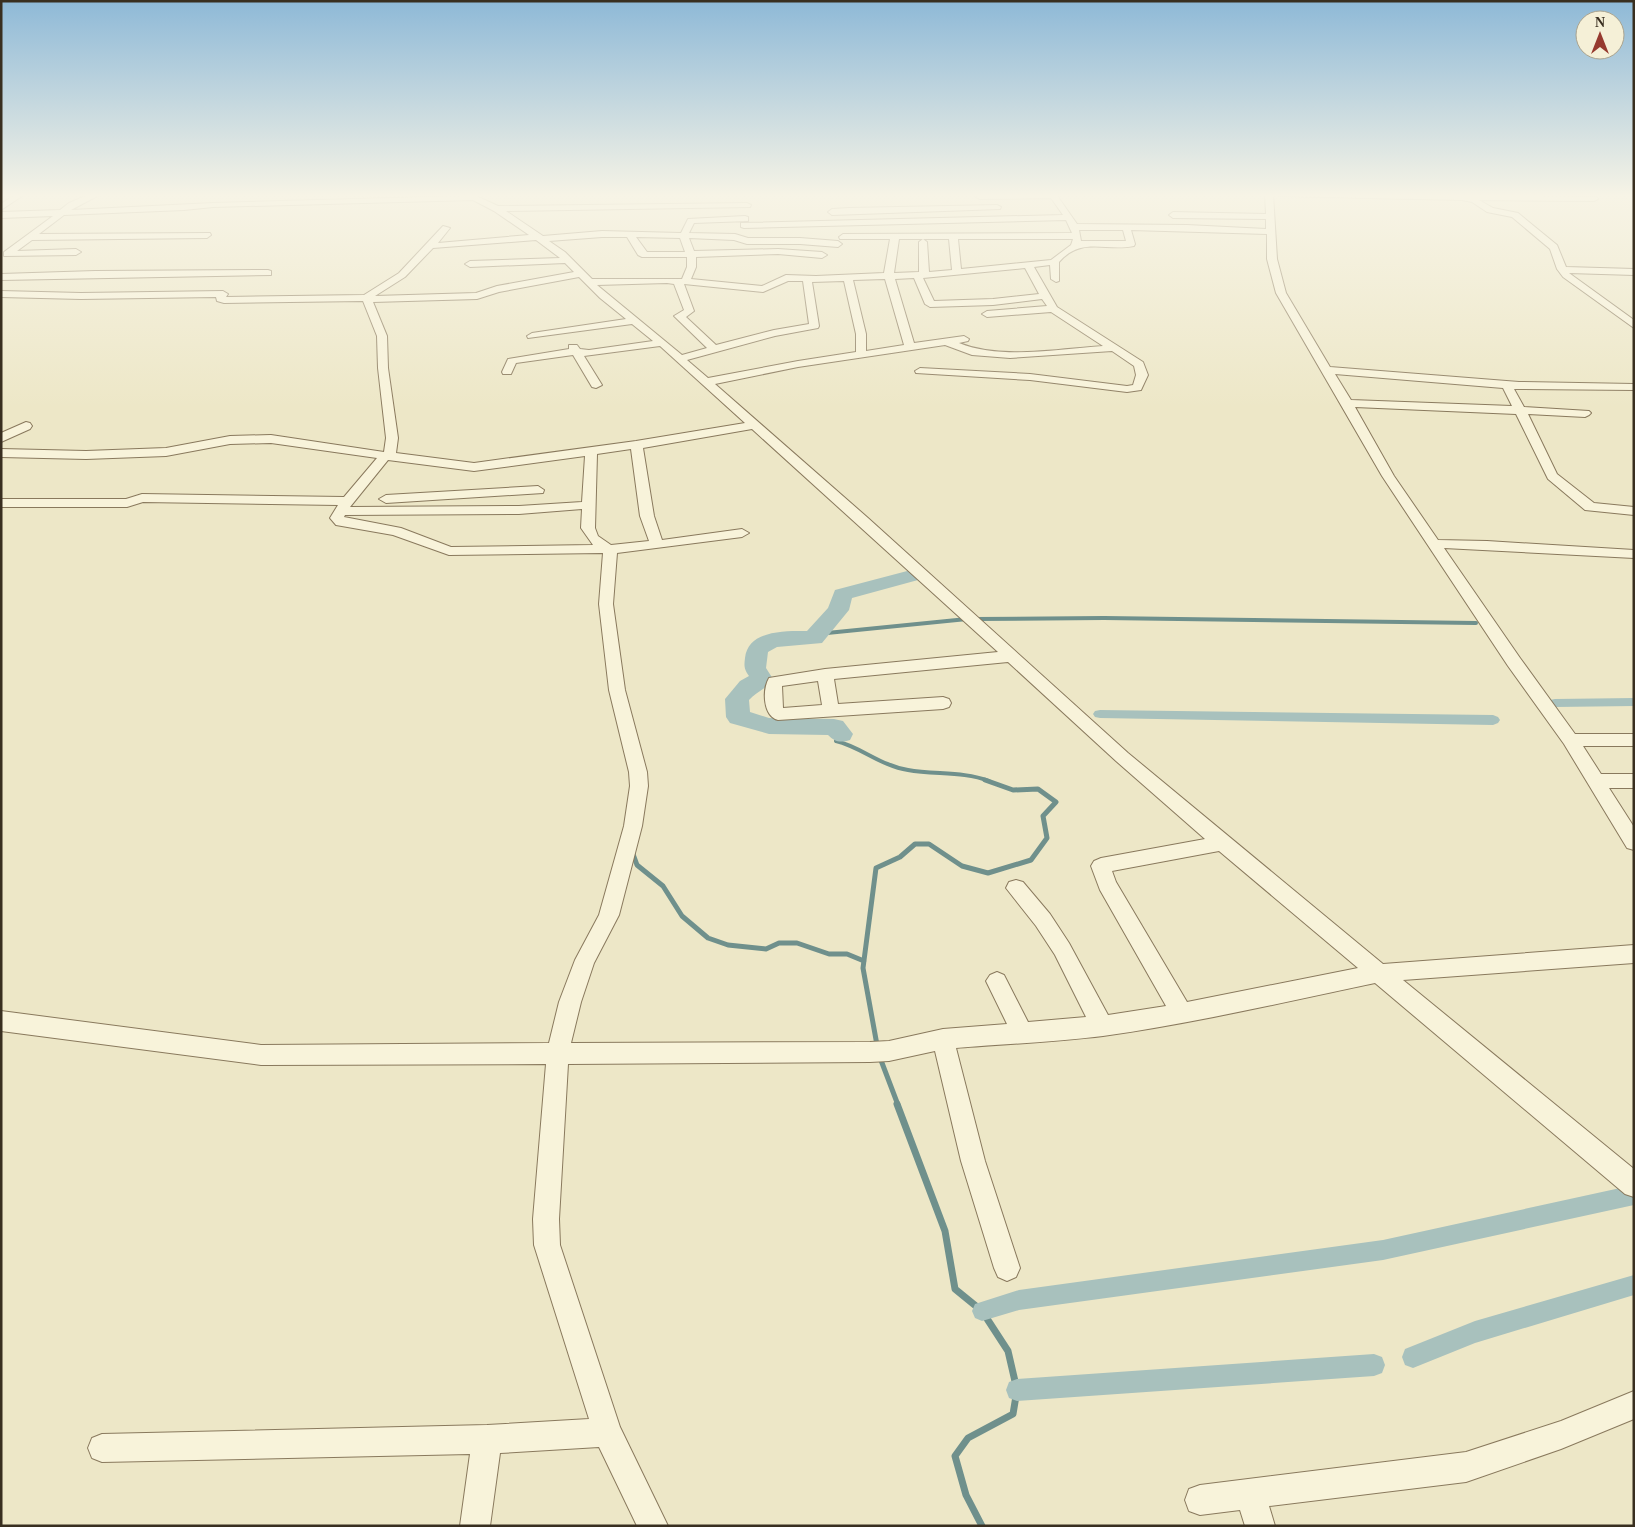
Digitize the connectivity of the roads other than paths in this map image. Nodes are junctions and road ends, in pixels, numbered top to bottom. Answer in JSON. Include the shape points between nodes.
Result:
{"nodes":[{"id":1,"x":411,"y":265,"type":"edge"},
{"id":2,"x":572,"y":265,"type":"edge"},
{"id":3,"x":693,"y":265,"type":"edge"},
{"id":4,"x":891,"y":265,"type":"edge"},
{"id":5,"x":921,"y":265,"type":"edge"},
{"id":6,"x":956,"y":265,"type":"edge"},
{"id":7,"x":1025,"y":265,"type":"edge"},
{"id":8,"x":1028,"y":265,"type":"edge"},
{"id":9,"x":1054,"y":265,"type":"edge"},
{"id":10,"x":1274,"y":265,"type":"edge"},
{"id":11,"x":1562,"y":265,"type":"edge"},
{"id":12,"x":1563,"y":270,"type":"junction"},
{"id":13,"x":957,"y":272,"type":"junction"},
{"id":14,"x":1634,"y":272,"type":"edge"},
{"id":15,"x":268,"y":273,"type":"dead end"},
{"id":16,"x":99,"y":274,"type":"junction"},
{"id":17,"x":921,"y":274,"type":"junction"},
{"id":18,"x":889,"y":276,"type":"junction"},
{"id":19,"x":1,"y":277,"type":"edge"},
{"id":20,"x":585,"y":278,"type":"junction"},
{"id":21,"x":848,"y":278,"type":"junction"},
{"id":22,"x":1570,"y":278,"type":"junction"},
{"id":23,"x":807,"y":279,"type":"junction"},
{"id":24,"x":1056,"y":279,"type":"dead end"},
{"id":25,"x":682,"y":281,"type":"junction"},
{"id":26,"x":1634,"y":281,"type":"edge"},
{"id":27,"x":1,"y":294,"type":"edge"},
{"id":28,"x":100,"y":296,"type":"junction"},
{"id":29,"x":1044,"y":296,"type":"junction"},
{"id":30,"x":367,"y":299,"type":"junction"},
{"id":31,"x":1057,"y":312,"type":"junction"},
{"id":32,"x":986,"y":314,"type":"dead end"},
{"id":33,"x":1028,"y":318,"type":"dead end"},
{"id":34,"x":635,"y":321,"type":"junction"},
{"id":35,"x":1634,"y":325,"type":"edge"},
{"id":36,"x":557,"y":332,"type":"junction"},
{"id":37,"x":532,"y":336,"type":"dead end"},
{"id":38,"x":964,"y":339,"type":"dead end"},
{"id":39,"x":947,"y":342,"type":"junction"},
{"id":40,"x":662,"y":343,"type":"junction"},
{"id":41,"x":910,"y":347,"type":"junction"},
{"id":42,"x":1113,"y":348,"type":"junction"},
{"id":43,"x":715,"y":350,"type":"junction"},
{"id":44,"x":578,"y":354,"type":"junction"},
{"id":45,"x":861,"y":354,"type":"junction"},
{"id":46,"x":678,"y":359,"type":"junction"},
{"id":47,"x":1327,"y":370,"type":"junction"},
{"id":48,"x":920,"y":371,"type":"dead end"},
{"id":49,"x":507,"y":372,"type":"dead end"},
{"id":50,"x":706,"y":382,"type":"junction"},
{"id":51,"x":1506,"y":384,"type":"junction"},
{"id":52,"x":596,"y":385,"type":"dead end"},
{"id":53,"x":1634,"y":387,"type":"edge"},
{"id":54,"x":1347,"y":403,"type":"junction"},
{"id":55,"x":1519,"y":410,"type":"junction"},
{"id":56,"x":1585,"y":413,"type":"dead end"},
{"id":57,"x":753,"y":424,"type":"junction"},
{"id":58,"x":26,"y":426,"type":"dead end"},
{"id":59,"x":1,"y":438,"type":"edge"},
{"id":60,"x":636,"y":445,"type":"junction"},
{"id":61,"x":591,"y":452,"type":"junction"},
{"id":62,"x":1,"y":453,"type":"edge"},
{"id":63,"x":387,"y":456,"type":"junction"},
{"id":64,"x":541,"y":459,"type":"junction"},
{"id":65,"x":538,"y":490,"type":"junction"},
{"id":66,"x":1,"y":503,"type":"edge"},
{"id":67,"x":345,"y":504,"type":"junction"},
{"id":68,"x":589,"y":504,"type":"junction"},
{"id":69,"x":536,"y":509,"type":"junction"},
{"id":70,"x":1634,"y":511,"type":"edge"},
{"id":71,"x":742,"y":533,"type":"dead end"},
{"id":72,"x":1434,"y":544,"type":"junction"},
{"id":73,"x":656,"y":546,"type":"junction"},
{"id":74,"x":608,"y":549,"type":"junction"},
{"id":75,"x":1634,"y":554,"type":"edge"},
{"id":76,"x":1012,"y":656,"type":"junction"},
{"id":77,"x":825,"y":674,"type":"junction"},
{"id":78,"x":943,"y":703,"type":"dead end"},
{"id":79,"x":831,"y":710,"type":"junction"},
{"id":80,"x":1570,"y":740,"type":"junction"},
{"id":81,"x":1634,"y":740,"type":"edge"},
{"id":82,"x":1594,"y":781,"type":"junction"},
{"id":83,"x":1634,"y":781,"type":"edge"},
{"id":84,"x":1634,"y":843,"type":"edge"},
{"id":85,"x":1222,"y":844,"type":"junction"},
{"id":86,"x":1016,"y":888,"type":"dead end"},
{"id":87,"x":1634,"y":954,"type":"edge"},
{"id":88,"x":1379,"y":973,"type":"junction"},
{"id":89,"x":997,"y":982,"type":"dead end"},
{"id":90,"x":1182,"y":1013,"type":"junction"},
{"id":91,"x":1,"y":1021,"type":"edge"},
{"id":92,"x":1102,"y":1026,"type":"junction"},
{"id":93,"x":1023,"y":1034,"type":"junction"},
{"id":94,"x":943,"y":1039,"type":"junction"},
{"id":95,"x":558,"y":1053,"type":"junction"},
{"id":96,"x":1634,"y":1185,"type":"edge"},
{"id":97,"x":1007,"y":1268,"type":"dead end"},
{"id":98,"x":1634,"y":1405,"type":"edge"},
{"id":99,"x":607,"y":1432,"type":"junction"},
{"id":100,"x":487,"y":1440,"type":"junction"},
{"id":101,"x":102,"y":1448,"type":"dead end"},
{"id":102,"x":1250,"y":1494,"type":"junction"},
{"id":103,"x":1200,"y":1500,"type":"dead end"},
{"id":104,"x":475,"y":1526,"type":"edge"},
{"id":105,"x":653,"y":1526,"type":"edge"},
{"id":106,"x":1260,"y":1526,"type":"edge"}],
"edges":[{"from":1,"to":30,"type":"street","via":[[402,275],[374,290]]},
{"from":2,"to":20,"type":"street"},
{"from":3,"to":25,"type":"street"},
{"from":4,"to":18,"type":"street"},
{"from":5,"to":17,"type":"street"},
{"from":6,"to":13,"type":"street"},
{"from":7,"to":13,"type":"street"},
{"from":8,"to":29,"type":"street"},
{"from":9,"to":24,"type":"street"},
{"from":10,"to":47,"type":"street","via":[[1281,293]]},
{"from":11,"to":12,"type":"street"},
{"from":12,"to":14,"type":"street"},
{"from":12,"to":22,"type":"street"},
{"from":13,"to":17,"type":"street"},
{"from":15,"to":16,"type":"street"},
{"from":16,"to":19,"type":"street"},
{"from":16,"to":28,"type":"street","via":[[93,281],[114,283]]},
{"from":17,"to":18,"type":"street"},
{"from":17,"to":29,"type":"street","via":[[927,301],[933,305]]},
{"from":18,"to":21,"type":"street"},
{"from":18,"to":41,"type":"street"},
{"from":20,"to":25,"type":"street"},
{"from":20,"to":30,"type":"street","via":[[554,278],[477,296]]},
{"from":20,"to":34,"type":"street"},
{"from":21,"to":23,"type":"street"},
{"from":21,"to":45,"type":"street","via":[[861,334]]},
{"from":22,"to":26,"type":"street"},
{"from":22,"to":35,"type":"street"},
{"from":23,"to":25,"type":"street","via":[[783,278],[763,290]]},
{"from":23,"to":43,"type":"street","via":[[814,326],[774,333]]},
{"from":25,"to":43,"type":"street","via":[[689,311],[679,316]]},
{"from":27,"to":28,"type":"street"},
{"from":28,"to":30,"type":"street","via":[[223,294],[220,299],[224,300]]},
{"from":29,"to":31,"type":"street"},
{"from":30,"to":63,"type":"street","via":[[382,336],[392,438]]},
{"from":31,"to":32,"type":"street"},
{"from":31,"to":33,"type":"street"},
{"from":31,"to":42,"type":"street"},
{"from":34,"to":36,"type":"street"},
{"from":34,"to":40,"type":"street"},
{"from":36,"to":37,"type":"street"},
{"from":36,"to":44,"type":"street","via":[[561,340],[571,344]]},
{"from":38,"to":39,"type":"street"},
{"from":39,"to":41,"type":"street"},
{"from":39,"to":42,"type":"street","via":[[972,352],[1010,355]]},
{"from":40,"to":44,"type":"street"},
{"from":40,"to":46,"type":"street"},
{"from":41,"to":45,"type":"street"},
{"from":42,"to":48,"type":"street","via":[[1139,364],[1142,375],[1138,388],[1122,389],[1030,377]]},
{"from":43,"to":46,"type":"street"},
{"from":44,"to":49,"type":"street","via":[[566,352],[512,361]]},
{"from":44,"to":52,"type":"street"},
{"from":45,"to":50,"type":"street"},
{"from":46,"to":50,"type":"street"},
{"from":47,"to":51,"type":"street"},
{"from":47,"to":54,"type":"street"},
{"from":50,"to":57,"type":"street"},
{"from":51,"to":53,"type":"street"},
{"from":51,"to":55,"type":"street"},
{"from":54,"to":55,"type":"street"},
{"from":54,"to":72,"type":"street","via":[[1388,476]]},
{"from":55,"to":56,"type":"street"},
{"from":55,"to":70,"type":"street","via":[[1548,470],[1568,489],[1590,507]]},
{"from":57,"to":60,"type":"street"},
{"from":57,"to":76,"type":"street"},
{"from":58,"to":59,"type":"street"},
{"from":60,"to":61,"type":"street"},
{"from":60,"to":73,"type":"street","via":[[647,516]]},
{"from":61,"to":64,"type":"street"},
{"from":61,"to":68,"type":"street"},
{"from":62,"to":63,"type":"street","via":[[166,452],[230,440],[271,439]]},
{"from":63,"to":64,"type":"street","via":[[474,466]]},
{"from":63,"to":67,"type":"street"},
{"from":64,"to":65,"type":"street"},
{"from":65,"to":67,"type":"street"},
{"from":65,"to":69,"type":"street"},
{"from":66,"to":67,"type":"street","via":[[127,503],[142,498]]},
{"from":67,"to":69,"type":"street"},
{"from":67,"to":74,"type":"street","via":[[337,518],[346,524],[396,531],[449,551]]},
{"from":68,"to":69,"type":"street"},
{"from":68,"to":74,"type":"street","via":[[591,537]]},
{"from":71,"to":73,"type":"street"},
{"from":72,"to":75,"type":"street","via":[[1487,544]]},
{"from":72,"to":80,"type":"street"},
{"from":73,"to":74,"type":"street"},
{"from":74,"to":95,"type":"street","via":[[606,604],[617,690],[639,786],[609,915],[585,960],[570,1002]]},
{"from":76,"to":77,"type":"street"},
{"from":76,"to":85,"type":"street"},
{"from":77,"to":79,"type":"street"},
{"from":77,"to":79,"type":"street","via":[[775,682],[775,713]]},
{"from":78,"to":79,"type":"street"},
{"from":80,"to":81,"type":"street"},
{"from":80,"to":82,"type":"street"},
{"from":82,"to":83,"type":"street"},
{"from":82,"to":84,"type":"street"},
{"from":85,"to":88,"type":"street"},
{"from":85,"to":90,"type":"street","via":[[1101,866],[1107,884]]},
{"from":86,"to":92,"type":"street","via":[[1062,949]]},
{"from":87,"to":88,"type":"street"},
{"from":88,"to":90,"type":"street"},
{"from":88,"to":96,"type":"street"},
{"from":89,"to":93,"type":"street"},
{"from":90,"to":92,"type":"street"},
{"from":91,"to":95,"type":"street","via":[[261,1055]]},
{"from":92,"to":93,"type":"street"},
{"from":93,"to":94,"type":"street"},
{"from":94,"to":95,"type":"street","via":[[879,1052]]},
{"from":94,"to":97,"type":"street","via":[[973,1161]]},
{"from":95,"to":99,"type":"street","via":[[547,1245]]},
{"from":98,"to":102,"type":"street","via":[[1561,1435],[1466,1467]]},
{"from":99,"to":100,"type":"street"},
{"from":99,"to":105,"type":"street"},
{"from":100,"to":101,"type":"street"},
{"from":100,"to":104,"type":"street"},
{"from":102,"to":103,"type":"street"},
{"from":102,"to":106,"type":"street"}]}
